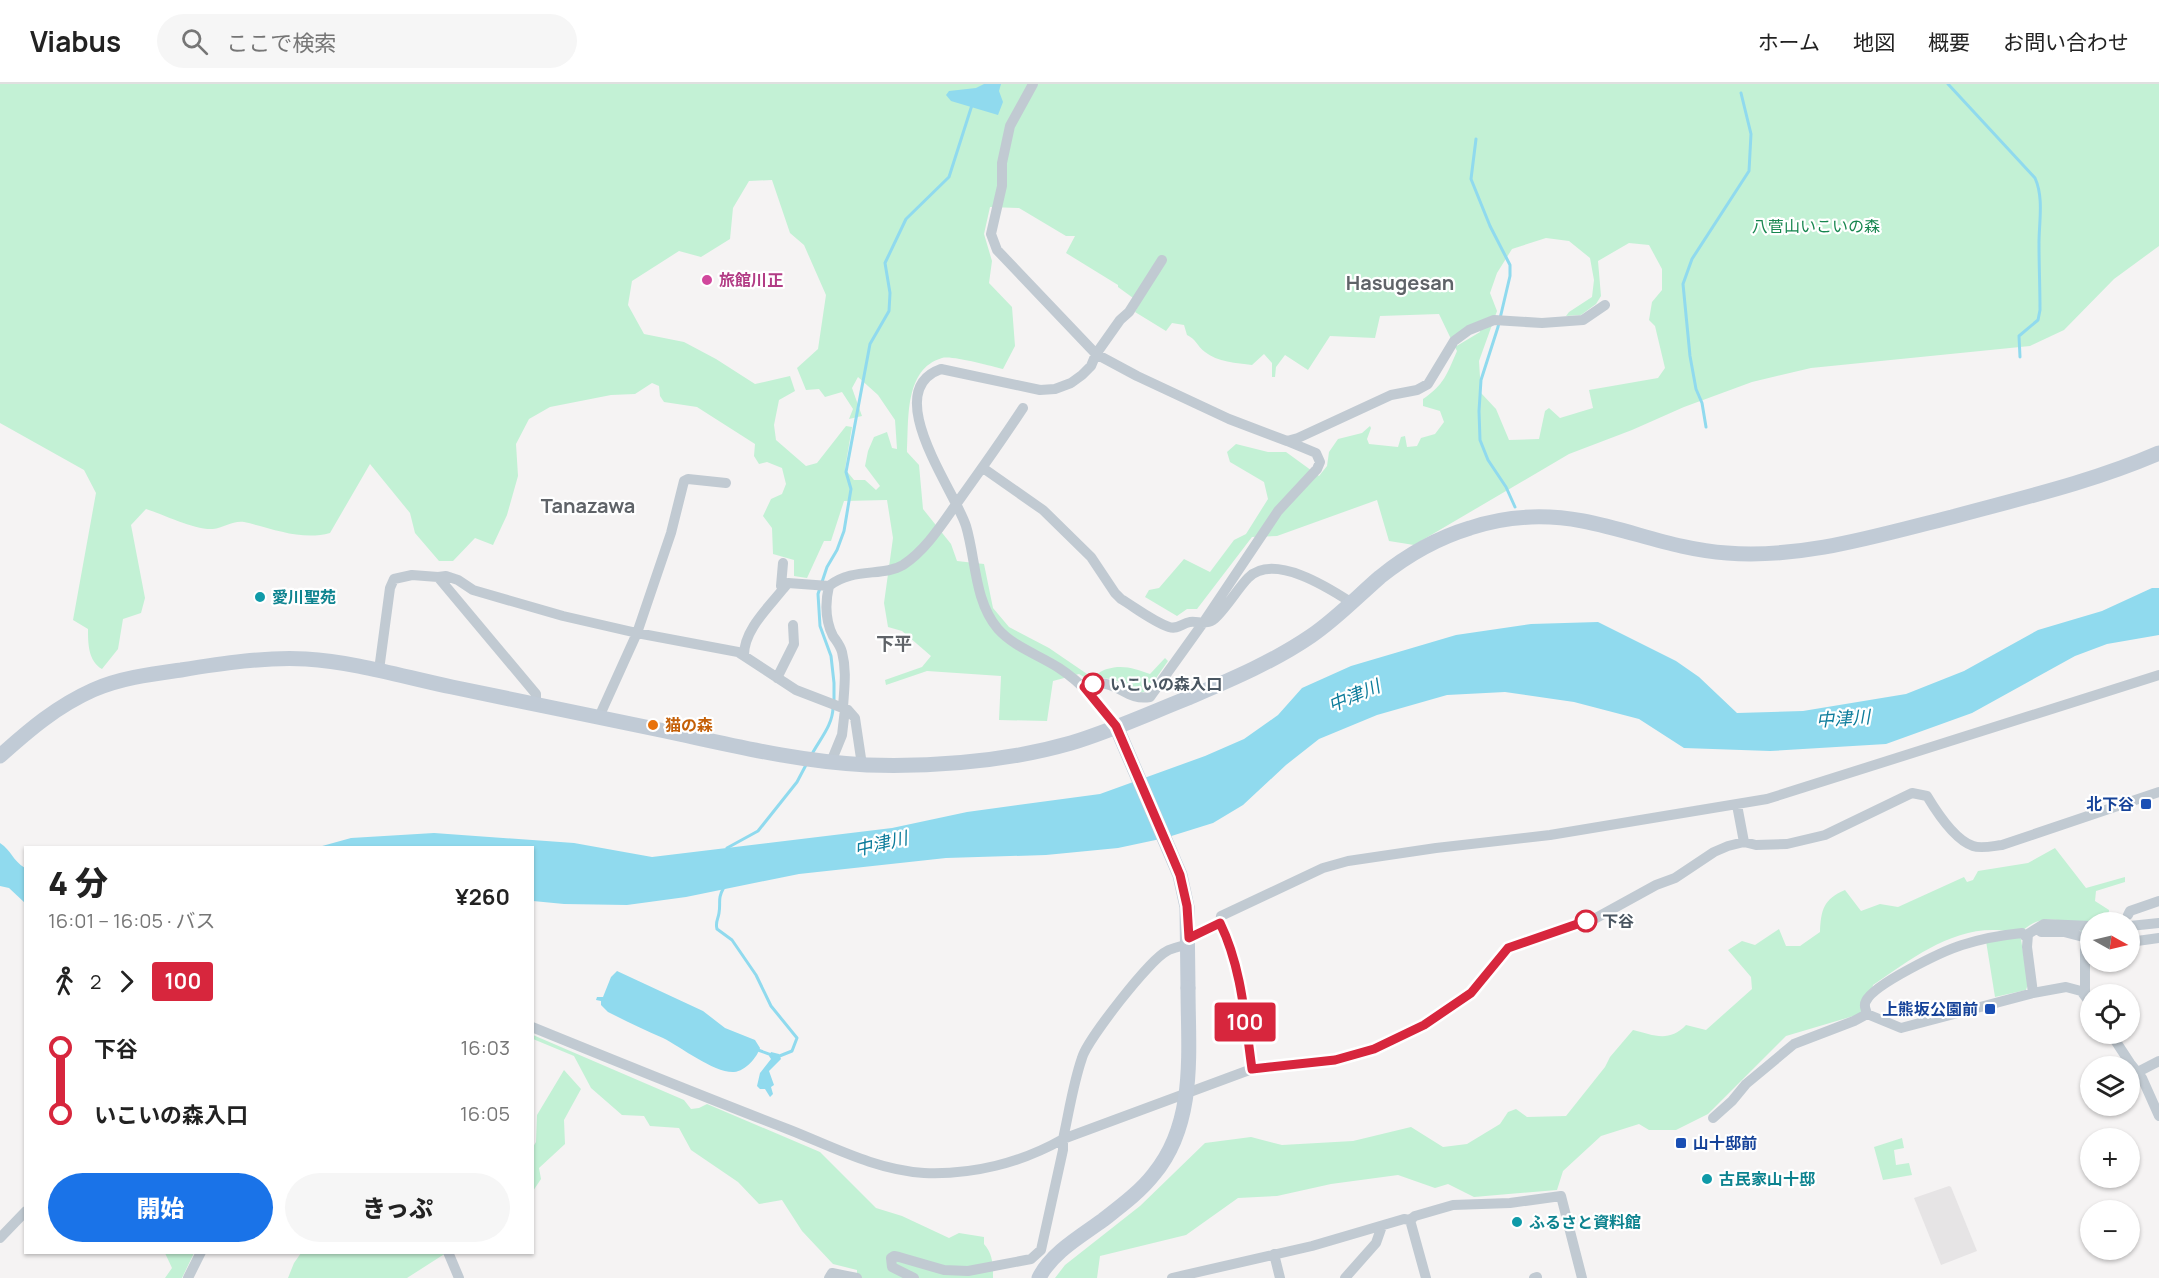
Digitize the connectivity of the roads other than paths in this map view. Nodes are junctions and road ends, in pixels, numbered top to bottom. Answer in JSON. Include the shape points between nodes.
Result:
{"nodes":[{"id":1,"x":1033,"y":84,"type":"edge"},
{"id":2,"x":1162,"y":260,"type":"dead end"},
{"id":3,"x":1605,"y":304,"type":"dead end"},
{"id":4,"x":1096,"y":354,"type":"junction"},
{"id":5,"x":1023,"y":408,"type":"dead end"},
{"id":6,"x":1287,"y":441,"type":"junction"},
{"id":7,"x":2159,"y":453,"type":"edge"},
{"id":8,"x":983,"y":468,"type":"junction"},
{"id":9,"x":726,"y":483,"type":"dead end"},
{"id":10,"x":957,"y":503,"type":"junction"},
{"id":11,"x":783,"y":563,"type":"dead end"},
{"id":12,"x":438,"y":577,"type":"junction"},
{"id":13,"x":822,"y":585,"type":"junction"},
{"id":14,"x":783,"y":589,"type":"junction"},
{"id":15,"x":1352,"y":603,"type":"junction"},
{"id":16,"x":1203,"y":623,"type":"junction"},
{"id":17,"x":793,"y":625,"type":"dead end"},
{"id":18,"x":637,"y":633,"type":"junction"},
{"id":19,"x":744,"y":655,"type":"junction"},
{"id":20,"x":379,"y":670,"type":"junction"},
{"id":21,"x":2159,"y":675,"type":"edge"},
{"id":22,"x":777,"y":678,"type":"junction"},
{"id":23,"x":1084,"y":687,"type":"junction"},
{"id":24,"x":536,"y":704,"type":"junction"},
{"id":25,"x":843,"y":708,"type":"junction"},
{"id":26,"x":599,"y":717,"type":"junction"},
{"id":27,"x":1119,"y":732,"type":"junction"},
{"id":28,"x":0,"y":756,"type":"edge"},
{"id":29,"x":831,"y":762,"type":"junction"},
{"id":30,"x":862,"y":765,"type":"junction"},
{"id":31,"x":2159,"y":792,"type":"edge"},
{"id":32,"x":1737,"y":805,"type":"junction"},
{"id":33,"x":1744,"y":842,"type":"junction"},
{"id":34,"x":2159,"y":901,"type":"edge"},
{"id":35,"x":2130,"y":912,"type":"edge"},
{"id":36,"x":2140,"y":921,"type":"edge"},
{"id":37,"x":1220,"y":923,"type":"junction"},
{"id":38,"x":2159,"y":923,"type":"edge"},
{"id":39,"x":2080,"y":926,"type":"edge"},
{"id":40,"x":2028,"y":936,"type":"junction"},
{"id":41,"x":2080,"y":936,"type":"edge"},
{"id":42,"x":1189,"y":938,"type":"junction"},
{"id":43,"x":2159,"y":938,"type":"edge"},
{"id":44,"x":2140,"y":941,"type":"edge"},
{"id":45,"x":2033,"y":993,"type":"junction"},
{"id":46,"x":2080,"y":993,"type":"edge"},
{"id":47,"x":1867,"y":1014,"type":"junction"},
{"id":48,"x":534,"y":1028,"type":"edge"},
{"id":49,"x":2159,"y":1061,"type":"edge"},
{"id":50,"x":1252,"y":1069,"type":"junction"},
{"id":51,"x":2140,"y":1071,"type":"edge"},
{"id":52,"x":2140,"y":1077,"type":"edge"},
{"id":53,"x":2159,"y":1116,"type":"edge"},
{"id":54,"x":1713,"y":1118,"type":"dead end"},
{"id":55,"x":1063,"y":1139,"type":"junction"},
{"id":56,"x":24,"y":1213,"type":"edge"},
{"id":57,"x":1410,"y":1220,"type":"junction"},
{"id":58,"x":1382,"y":1226,"type":"junction"},
{"id":59,"x":0,"y":1238,"type":"edge"},
{"id":60,"x":200,"y":1254,"type":"edge"},
{"id":61,"x":449,"y":1254,"type":"edge"},
{"id":62,"x":1274,"y":1254,"type":"junction"},
{"id":63,"x":188,"y":1278,"type":"edge"},
{"id":64,"x":459,"y":1278,"type":"edge"},
{"id":65,"x":829,"y":1278,"type":"edge"},
{"id":66,"x":857,"y":1278,"type":"edge"},
{"id":67,"x":914,"y":1278,"type":"edge"},
{"id":68,"x":1039,"y":1278,"type":"edge"},
{"id":69,"x":1172,"y":1278,"type":"edge"},
{"id":70,"x":1280,"y":1278,"type":"edge"},
{"id":71,"x":1345,"y":1278,"type":"edge"},
{"id":72,"x":1426,"y":1278,"type":"edge"},
{"id":73,"x":1582,"y":1278,"type":"edge"}],
"edges":[{"from":1,"to":4,"type":"street","via":[[1010,126],[991,234],[997,250]]},
{"from":2,"to":4,"type":"street"},
{"from":3,"to":6,"type":"street","via":[[1583,320],[1494,320],[1469,330],[1454,341],[1428,384],[1391,395]]},
{"from":4,"to":6,"type":"street","via":[[1219,414]]},
{"from":4,"to":10,"type":"street","via":[[1082,375],[1055,389],[1024,388],[941,369],[926,378],[917,402],[921,433]]},
{"from":5,"to":8,"type":"street"},
{"from":6,"to":16,"type":"street","via":[[1316,453],[1320,462],[1317,469],[1278,511]]},
{"from":7,"to":15,"type":"street","via":[[2109,474],[2057,489],[1881,535],[1786,552],[1712,552],[1584,521],[1543,516],[1507,519],[1439,539],[1402,561]]},
{"from":8,"to":10,"type":"street"},
{"from":8,"to":16,"type":"street","via":[[1043,510],[1091,557],[1121,599],[1168,627]]},
{"from":9,"to":18,"type":"street","via":[[687,478],[684,481]]},
{"from":10,"to":13,"type":"street","via":[[931,538],[902,566]]},
{"from":10,"to":23,"type":"street","via":[[988,614],[1012,641],[1057,666]]},
{"from":11,"to":14,"type":"street"},
{"from":12,"to":18,"type":"street","via":[[446,576],[473,590],[563,616]]},
{"from":12,"to":20,"type":"street","via":[[412,575],[394,579]]},
{"from":12,"to":24,"type":"street","via":[[536,694]]},
{"from":13,"to":14,"type":"street","via":[[788,583]]},
{"from":13,"to":25,"type":"street","via":[[826,618],[839,643],[845,667]]},
{"from":14,"to":19,"type":"street","via":[[752,628]]},
{"from":15,"to":16,"type":"street","via":[[1322,584],[1283,570],[1263,569],[1250,576],[1213,620]]},
{"from":15,"to":27,"type":"street","via":[[1316,633],[1263,664]]},
{"from":16,"to":23,"type":"street","via":[[1150,697],[1140,699],[1104,684]]},
{"from":17,"to":22,"type":"street","via":[[794,644]]},
{"from":18,"to":19,"type":"street"},
{"from":18,"to":26,"type":"street"},
{"from":19,"to":22,"type":"street"},
{"from":20,"to":24,"type":"street"},
{"from":20,"to":28,"type":"street","via":[[315,660],[269,659],[131,678],[63,705]]},
{"from":21,"to":32,"type":"street","via":[[1767,799]]},
{"from":22,"to":25,"type":"street","via":[[796,690]]},
{"from":23,"to":27,"type":"street"},
{"from":24,"to":26,"type":"street"},
{"from":25,"to":29,"type":"street","via":[[842,735]]},
{"from":25,"to":30,"type":"street","via":[[855,718]]},
{"from":26,"to":29,"type":"street"},
{"from":27,"to":30,"type":"street","via":[[1003,758],[957,764]]},
{"from":27,"to":42,"type":"street","via":[[1180,875]]},
{"from":29,"to":30,"type":"street"},
{"from":31,"to":33,"type":"street","via":[[2002,845],[1968,844],[1927,796],[1912,793],[1825,835],[1772,846]]},
{"from":32,"to":33,"type":"street"},
{"from":32,"to":37,"type":"street","via":[[1550,835],[1348,861],[1323,868],[1221,916]]},
{"from":33,"to":50,"type":"street","via":[[1714,852],[1675,878],[1596,918],[1508,948],[1471,993],[1424,1025],[1374,1049],[1335,1060]]},
{"from":34,"to":35,"type":"street"},
{"from":36,"to":38,"type":"street"},
{"from":37,"to":42,"type":"street"},
{"from":37,"to":50,"type":"street","via":[[1237,971]]},
{"from":39,"to":40,"type":"street","via":[[2044,924]]},
{"from":40,"to":41,"type":"street","via":[[2048,931]]},
{"from":40,"to":45,"type":"street"},
{"from":40,"to":47,"type":"street","via":[[2005,935],[1962,945],[1908,970],[1867,998]]},
{"from":42,"to":55,"type":"street","via":[[1185,945],[1167,951],[1143,973],[1089,1043],[1082,1056]]},
{"from":42,"to":68,"type":"street","bridge":true,"via":[[1188,1082],[1178,1133],[1154,1174],[1059,1254]]},
{"from":43,"to":44,"type":"street"},
{"from":45,"to":46,"type":"street","via":[[2066,987]]},
{"from":45,"to":47,"type":"street","via":[[1900,1028]]},
{"from":47,"to":54,"type":"street","via":[[1794,1044]]},
{"from":48,"to":55,"type":"street","via":[[729,1108],[896,1169],[946,1173],[986,1168],[1022,1158]]},
{"from":49,"to":51,"type":"street"},
{"from":50,"to":55,"type":"street"},
{"from":52,"to":53,"type":"street"},
{"from":55,"to":67,"type":"street","via":[[1037,1255],[968,1270],[944,1270],[891,1258],[892,1267]]},
{"from":56,"to":59,"type":"street"},
{"from":57,"to":58,"type":"street"},
{"from":57,"to":72,"type":"street"},
{"from":57,"to":73,"type":"street","via":[[1453,1205],[1561,1196]]},
{"from":58,"to":62,"type":"street"},
{"from":58,"to":71,"type":"street","via":[[1376,1243]]},
{"from":60,"to":63,"type":"street"},
{"from":61,"to":64,"type":"street"},
{"from":62,"to":69,"type":"street"},
{"from":62,"to":70,"type":"street"},
{"from":65,"to":66,"type":"street","via":[[832,1273]]}]}
